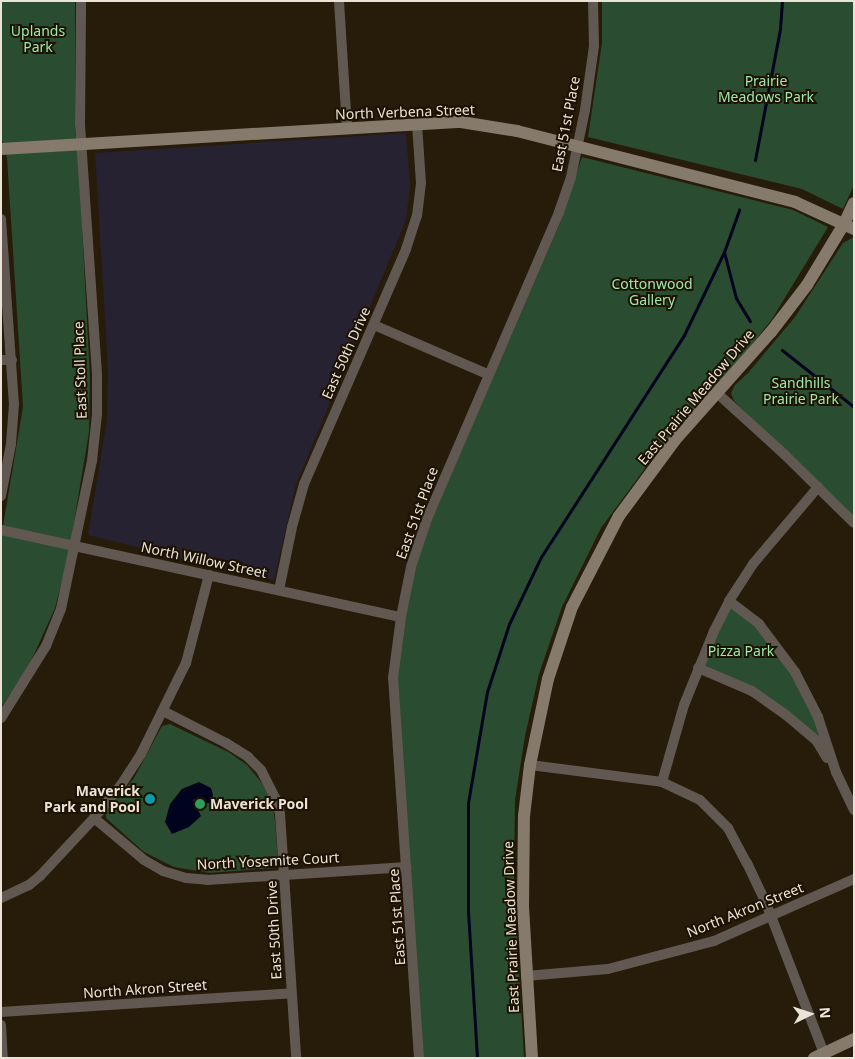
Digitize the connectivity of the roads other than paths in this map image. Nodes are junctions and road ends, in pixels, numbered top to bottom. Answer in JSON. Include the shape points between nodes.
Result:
{"nodes":[{"id":1,"x":81,"y":1,"type":"edge"},
{"id":2,"x":339,"y":1,"type":"edge"},
{"id":3,"x":593,"y":1,"type":"edge"},
{"id":4,"x":417,"y":125,"type":"junction"},
{"id":5,"x":348,"y":129,"type":"junction"},
{"id":6,"x":81,"y":144,"type":"junction"},
{"id":7,"x":578,"y":148,"type":"junction"},
{"id":8,"x":1,"y":149,"type":"edge"},
{"id":9,"x":854,"y":204,"type":"edge"},
{"id":10,"x":1,"y":218,"type":"edge"},
{"id":11,"x":849,"y":227,"type":"edge"},
{"id":12,"x":374,"y":325,"type":"junction"},
{"id":13,"x":6,"y":360,"type":"edge"},
{"id":14,"x":488,"y":374,"type":"junction"},
{"id":15,"x":717,"y":393,"type":"junction"},
{"id":16,"x":818,"y":487,"type":"junction"},
{"id":17,"x":1,"y":496,"type":"edge"},
{"id":18,"x":854,"y":523,"type":"edge"},
{"id":19,"x":1,"y":530,"type":"edge"},
{"id":20,"x":75,"y":546,"type":"junction"},
{"id":21,"x":209,"y":575,"type":"junction"},
{"id":22,"x":279,"y":590,"type":"junction"},
{"id":23,"x":729,"y":602,"type":"junction"},
{"id":24,"x":401,"y":617,"type":"junction"},
{"id":25,"x":698,"y":668,"type":"junction"},
{"id":26,"x":163,"y":712,"type":"junction"},
{"id":27,"x":1,"y":718,"type":"edge"},
{"id":28,"x":530,"y":765,"type":"junction"},
{"id":29,"x":836,"y":772,"type":"junction"},
{"id":30,"x":662,"y":782,"type":"junction"},
{"id":31,"x":854,"y":810,"type":"edge"},
{"id":32,"x":94,"y":818,"type":"junction"},
{"id":33,"x":407,"y":867,"type":"junction"},
{"id":34,"x":284,"y":874,"type":"junction"},
{"id":35,"x":854,"y":879,"type":"edge"},
{"id":36,"x":1,"y":898,"type":"edge"},
{"id":37,"x":771,"y":917,"type":"junction"},
{"id":38,"x":526,"y":976,"type":"junction"},
{"id":39,"x":291,"y":994,"type":"junction"},
{"id":40,"x":1,"y":1012,"type":"edge"},
{"id":41,"x":1,"y":1025,"type":"edge"},
{"id":42,"x":854,"y":1039,"type":"edge"},
{"id":43,"x":819,"y":1055,"type":"edge"},
{"id":44,"x":3,"y":1058,"type":"edge"},
{"id":45,"x":296,"y":1058,"type":"edge"},
{"id":46,"x":419,"y":1058,"type":"edge"},
{"id":47,"x":532,"y":1058,"type":"edge"}],
"edges":[{"from":1,"to":6,"type":"street","name":"East Stoll Place"},
{"from":2,"to":5,"type":"street"},
{"from":3,"to":7,"type":"street","name":"East 51st Place","via":[[594,46]]},
{"from":4,"to":5,"type":"street","name":"North Verbena Street"},
{"from":4,"to":7,"type":"street","name":"North Verbena Street","via":[[461,122],[488,125]]},
{"from":4,"to":12,"type":"street","name":"East 50th Drive","via":[[421,183],[417,216]]},
{"from":5,"to":6,"type":"street","name":"North Verbena Street"},
{"from":6,"to":8,"type":"street","name":"North Verbena Street"},
{"from":6,"to":20,"type":"street","name":"East Stoll Place","via":[[97,414],[92,461]]},
{"from":7,"to":11,"type":"street","name":"North Verbena Street","via":[[795,202]]},
{"from":7,"to":14,"type":"street","name":"East 51st Place","via":[[559,212]]},
{"from":9,"to":11,"type":"street","name":"East Prairie Meadow Drive"},
{"from":10,"to":13,"type":"street"},
{"from":11,"to":15,"type":"street","name":"East Prairie Meadow Drive","via":[[771,332]]},
{"from":12,"to":14,"type":"street"},
{"from":12,"to":22,"type":"street","name":"East 50th Drive","via":[[304,484]]},
{"from":13,"to":17,"type":"street","via":[[14,404],[12,437]]},
{"from":14,"to":24,"type":"street","name":"East 51st Place","via":[[427,519],[411,567]]},
{"from":15,"to":16,"type":"street"},
{"from":15,"to":28,"type":"street","name":"East Prairie Meadow Drive","via":[[675,440],[619,516],[572,607],[548,679]]},
{"from":16,"to":18,"type":"street"},
{"from":16,"to":23,"type":"street","via":[[752,564]]},
{"from":19,"to":20,"type":"street","name":"North Willow Street"},
{"from":20,"to":21,"type":"street","name":"North Willow Street"},
{"from":20,"to":27,"type":"street","name":"East Stoll Place","via":[[60,609],[46,646]]},
{"from":21,"to":22,"type":"street","name":"North Willow Street"},
{"from":21,"to":26,"type":"street","via":[[186,663]]},
{"from":22,"to":24,"type":"street","name":"North Willow Street"},
{"from":23,"to":25,"type":"street"},
{"from":23,"to":29,"type":"street","via":[[759,624],[795,672],[818,717]]},
{"from":24,"to":33,"type":"street","name":"East 51st Place","via":[[393,678]]},
{"from":25,"to":29,"type":"street","via":[[752,691],[786,715],[816,740]]},
{"from":25,"to":30,"type":"street"},
{"from":26,"to":32,"type":"street","via":[[121,785]]},
{"from":26,"to":34,"type":"street","name":"East 50th Drive","via":[[226,743],[248,757],[260,770],[271,786],[280,814]]},
{"from":28,"to":30,"type":"street"},
{"from":28,"to":38,"type":"street","name":"East Prairie Meadow Drive","via":[[522,855]]},
{"from":29,"to":31,"type":"street"},
{"from":30,"to":37,"type":"street","via":[[700,800],[728,828]]},
{"from":32,"to":34,"type":"street","name":"North Yosemite Court","via":[[144,860],[178,876],[207,880]]},
{"from":32,"to":36,"type":"street","via":[[40,876]]},
{"from":33,"to":34,"type":"street","name":"North Yosemite Court"},
{"from":33,"to":46,"type":"street","name":"East 51st Place"},
{"from":34,"to":39,"type":"street","name":"East 50th Drive"},
{"from":35,"to":37,"type":"street","name":"North Akron Street"},
{"from":37,"to":38,"type":"street","name":"North Akron Street","via":[[714,941],[660,957],[608,969]]},
{"from":37,"to":43,"type":"street"},
{"from":38,"to":47,"type":"street","name":"East Prairie Meadow Drive"},
{"from":39,"to":40,"type":"street","name":"North Akron Street"},
{"from":39,"to":45,"type":"street","name":"East 50th Drive"},
{"from":41,"to":44,"type":"street"},
{"from":42,"to":43,"type":"street"}]}
